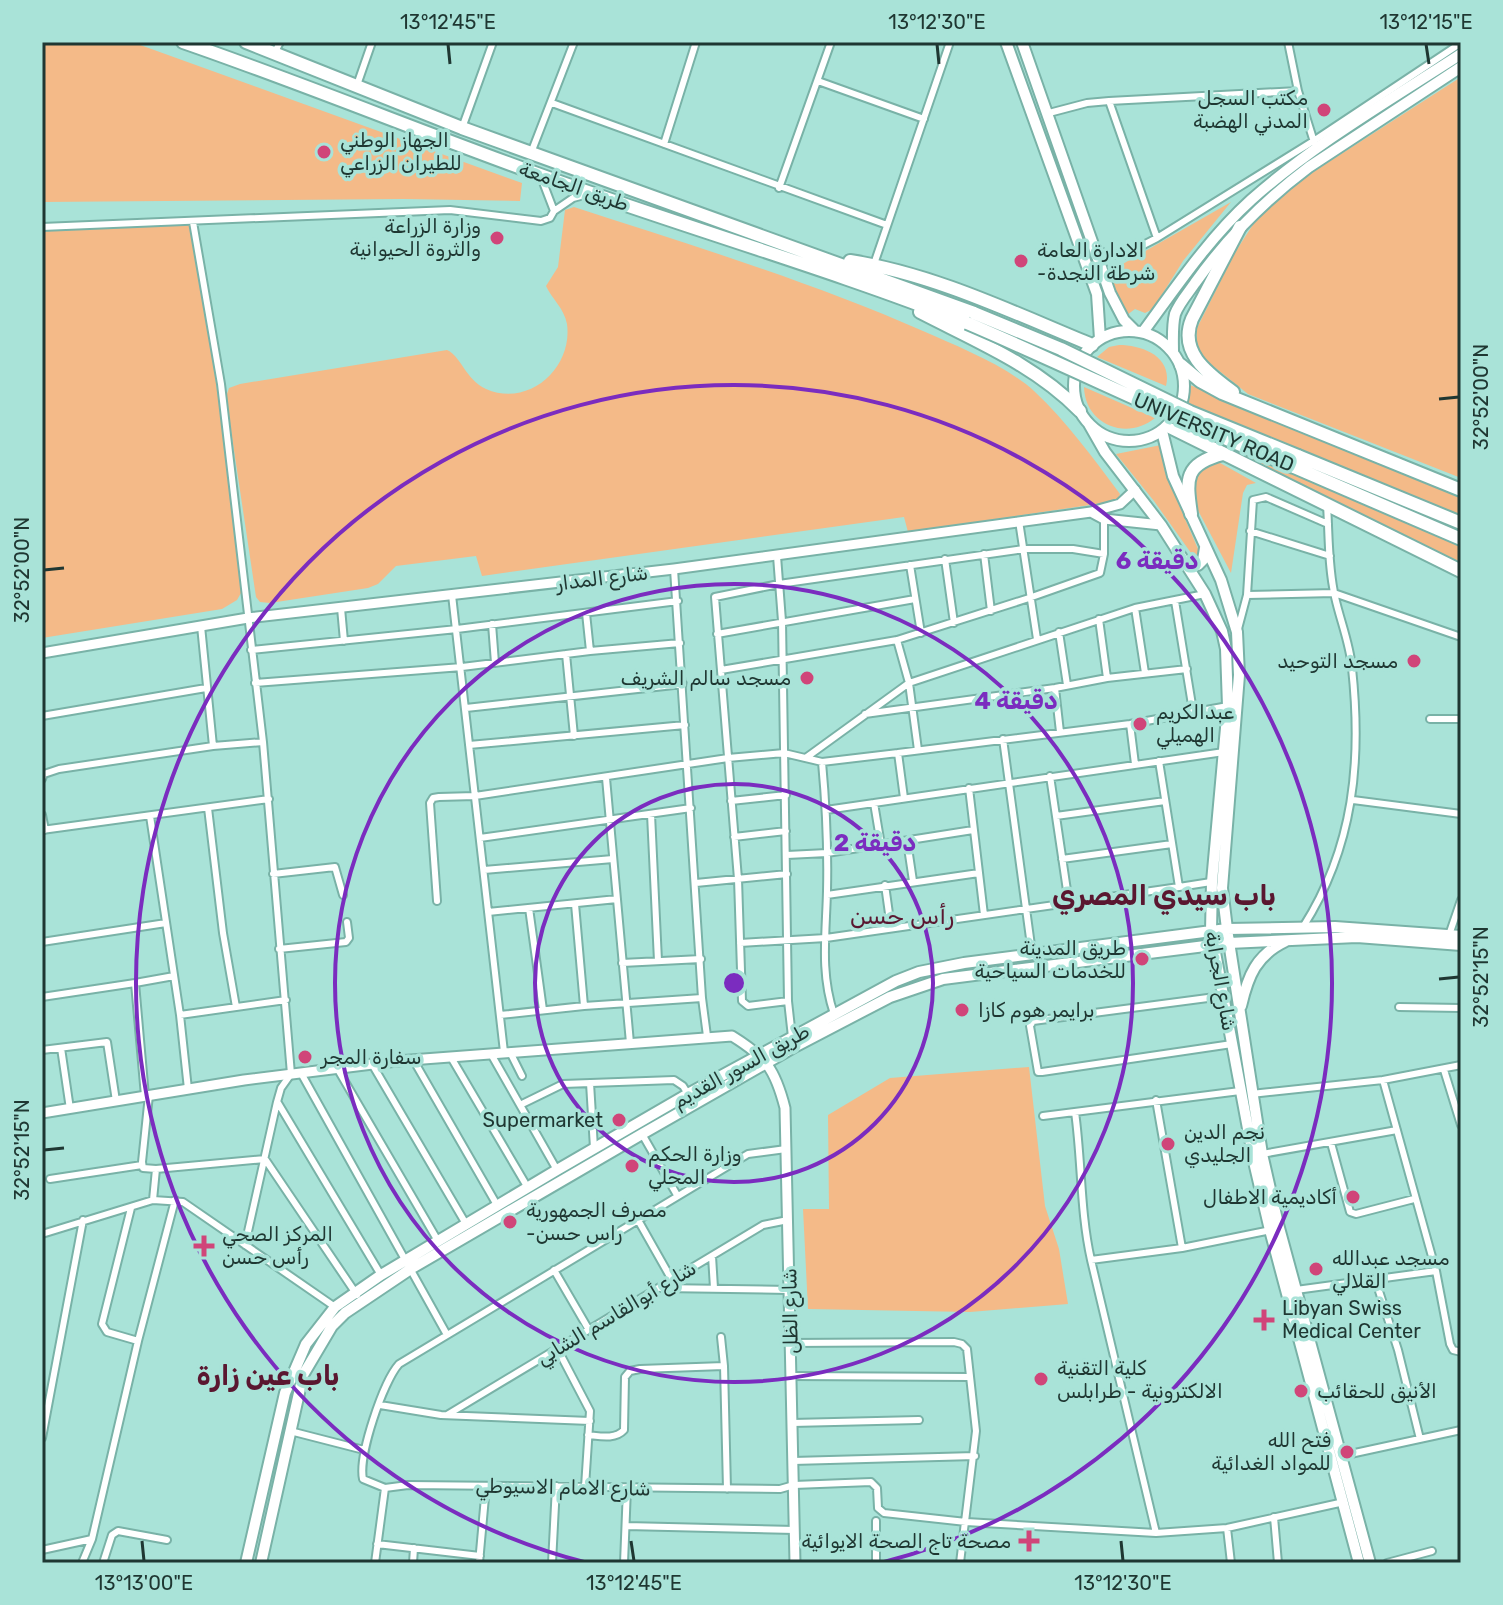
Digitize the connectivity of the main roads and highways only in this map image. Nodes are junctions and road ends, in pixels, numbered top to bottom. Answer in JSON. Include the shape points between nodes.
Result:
{"nodes":[{"id":1,"x":183,"y":42,"type":"edge"},
{"id":2,"x":246,"y":42,"type":"edge"},
{"id":3,"x":1006,"y":42,"type":"edge"},
{"id":4,"x":1022,"y":42,"type":"edge"},
{"id":5,"x":277,"y":48,"type":"edge"},
{"id":6,"x":1461,"y":54,"type":"edge"},
{"id":7,"x":1461,"y":67,"type":"edge"},
{"id":8,"x":1352,"y":131,"type":"junction"},
{"id":9,"x":1240,"y":227,"type":"junction"},
{"id":10,"x":873,"y":270,"type":"junction"},
{"id":11,"x":878,"y":289,"type":"junction"},
{"id":12,"x":971,"y":318,"type":"junction"},
{"id":13,"x":1139,"y":332,"type":"junction"},
{"id":14,"x":1096,"y":342,"type":"junction"},
{"id":15,"x":1173,"y":352,"type":"junction"},
{"id":16,"x":1181,"y":365,"type":"junction"},
{"id":17,"x":1259,"y":409,"type":"junction"},
{"id":18,"x":1080,"y":411,"type":"junction"},
{"id":19,"x":1089,"y":424,"type":"junction"},
{"id":20,"x":1165,"y":428,"type":"junction"},
{"id":21,"x":1223,"y":454,"type":"junction"},
{"id":22,"x":1296,"y":462,"type":"junction"},
{"id":23,"x":1461,"y":490,"type":"edge"},
{"id":24,"x":1191,"y":514,"type":"junction"},
{"id":25,"x":1461,"y":523,"type":"edge"},
{"id":26,"x":1461,"y":539,"type":"edge"},
{"id":27,"x":1205,"y":547,"type":"junction"},
{"id":28,"x":1184,"y":562,"type":"junction"},
{"id":29,"x":1461,"y":571,"type":"edge"},
{"id":30,"x":1227,"y":929,"type":"junction"},
{"id":31,"x":1211,"y":931,"type":"junction"},
{"id":32,"x":1461,"y":936,"type":"edge"},
{"id":33,"x":1292,"y":938,"type":"junction"},
{"id":34,"x":1229,"y":943,"type":"junction"},
{"id":35,"x":1214,"y":945,"type":"junction"},
{"id":36,"x":1461,"y":945,"type":"edge"},
{"id":37,"x":1239,"y":1012,"type":"junction"},
{"id":38,"x":763,"y":1060,"type":"junction"},
{"id":39,"x":1274,"y":1229,"type":"junction"},
{"id":40,"x":409,"y":1264,"type":"junction"},
{"id":41,"x":358,"y":1296,"type":"junction"},
{"id":42,"x":328,"y":1323,"type":"junction"},
{"id":43,"x":1353,"y":1517,"type":"junction"},
{"id":44,"x":246,"y":1563,"type":"edge"},
{"id":45,"x":261,"y":1563,"type":"edge"},
{"id":46,"x":1359,"y":1563,"type":"edge"},
{"id":47,"x":1370,"y":1563,"type":"edge"}],
"edges":[{"from":1,"to":11,"type":"highway","name":"طريق الجامعة","via":[[590,193]]},
{"from":2,"to":5,"type":"highway","name":"طريق الجامعة"},
{"from":3,"to":14,"type":"main road","via":[[1097,294]]},
{"from":4,"to":13,"type":"main road","via":[[1117,308]]},
{"from":5,"to":10,"type":"highway","name":"طريق الجامعة","via":[[356,88],[462,128],[819,256]]},
{"from":6,"to":8,"type":"main road"},
{"from":7,"to":8,"type":"main road"},
{"from":8,"to":9,"type":"main road"},
{"from":8,"to":13,"type":"main road","via":[[1312,153],[1249,202]]},
{"from":9,"to":15,"type":"main road","via":[[1177,310]]},
{"from":9,"to":17,"type":"highway","via":[[1192,319],[1188,343],[1209,374]]},
{"from":10,"to":12,"type":"highway"},
{"from":10,"to":14,"type":"highway","via":[[932,282]]},
{"from":11,"to":12,"type":"highway","name":"طريق الجامعة"},
{"from":11,"to":18,"type":"highway","via":[[1020,363]]},
{"from":12,"to":22,"type":"highway","name":"UNIVERSITY ROAD","bridge":true,"via":[[1162,412]]},
{"from":13,"to":14,"type":"main road","via":[[1123,331]]},
{"from":13,"to":15,"type":"main road"},
{"from":14,"to":18,"type":"main road","via":[[1075,376]]},
{"from":15,"to":16,"type":"main road"},
{"from":16,"to":17,"type":"highway","via":[[1200,381]]},
{"from":16,"to":20,"type":"main road","via":[[1184,397]]},
{"from":17,"to":23,"type":"highway"},
{"from":18,"to":19,"type":"main road"},
{"from":19,"to":20,"type":"main road","via":[[1101,434],[1132,441]]},
{"from":19,"to":28,"type":"main road","name":"شارع الجرابة"},
{"from":20,"to":21,"type":"highway"},
{"from":20,"to":24,"type":"main road","name":"شارع الجرابة","via":[[1173,476]]},
{"from":21,"to":24,"type":"highway","via":[[1193,469],[1188,485]]},
{"from":21,"to":29,"type":"highway"},
{"from":22,"to":25,"type":"highway","name":"UNIVERSITY ROAD"},
{"from":22,"to":26,"type":"highway","name":"UNIVERSITY ROAD"},
{"from":24,"to":27,"type":"main road","name":"شارع الجرابة"},
{"from":27,"to":28,"type":"main road","via":[[1198,565]]},
{"from":27,"to":30,"type":"main road","name":"شارع الجرابة","via":[[1237,632],[1239,675],[1222,888]]},
{"from":28,"to":31,"type":"main road","name":"شارع الجرابة","via":[[1205,594],[1226,649],[1228,706]]},
{"from":30,"to":31,"type":"main road","name":"طريق السور القديم"},
{"from":30,"to":32,"type":"main road","name":"طريق السور القديم","via":[[1303,927]]},
{"from":30,"to":34,"type":"main road","name":"شارع الجرابة"},
{"from":31,"to":35,"type":"main road","name":"شارع الجرابة"},
{"from":31,"to":38,"type":"main road","name":"طريق السور القديم","via":[[919,972],[792,1037]]},
{"from":33,"to":34,"type":"main road","name":"طريق السور القديم"},
{"from":33,"to":36,"type":"main road","name":"طريق السور القديم"},
{"from":33,"to":37,"type":"main road","via":[[1256,962]]},
{"from":34,"to":35,"type":"main road","name":"طريق السور القديم"},
{"from":34,"to":37,"type":"main road","name":"شارع الجرابة"},
{"from":35,"to":38,"type":"main road","name":"طريق السور القديم","via":[[918,986]]},
{"from":35,"to":39,"type":"main road","name":"شارع الجرابة","via":[[1240,1091]]},
{"from":37,"to":39,"type":"main road","name":"شارع الجرابة"},
{"from":38,"to":40,"type":"main road","name":"طريق السور القديم"},
{"from":38,"to":40,"type":"main road","name":"طريق السور القديم","via":[[688,1094],[594,1148],[438,1241]]},
{"from":39,"to":43,"type":"main road","name":"شارع الجرابة","via":[[1341,1456]]},
{"from":39,"to":43,"type":"main road","name":"شارع الجرابة","via":[[1344,1502]]},
{"from":40,"to":41,"type":"main road","name":"طريق السور القديم"},
{"from":40,"to":41,"type":"main road","name":"طريق السور القديم","via":[[381,1275]]},
{"from":41,"to":42,"type":"main road","name":"طريق السور القديم"},
{"from":41,"to":42,"type":"main road","name":"طريق السور القديم","via":[[335,1307]]},
{"from":42,"to":44,"type":"main road","name":"طريق السور القديم","via":[[306,1344],[285,1393]]},
{"from":42,"to":45,"type":"main road","name":"طريق السور القديم","via":[[303,1375]]},
{"from":43,"to":46,"type":"main road","name":"شارع الجرابة"},
{"from":43,"to":47,"type":"main road","name":"شارع الجرابة"}]}
